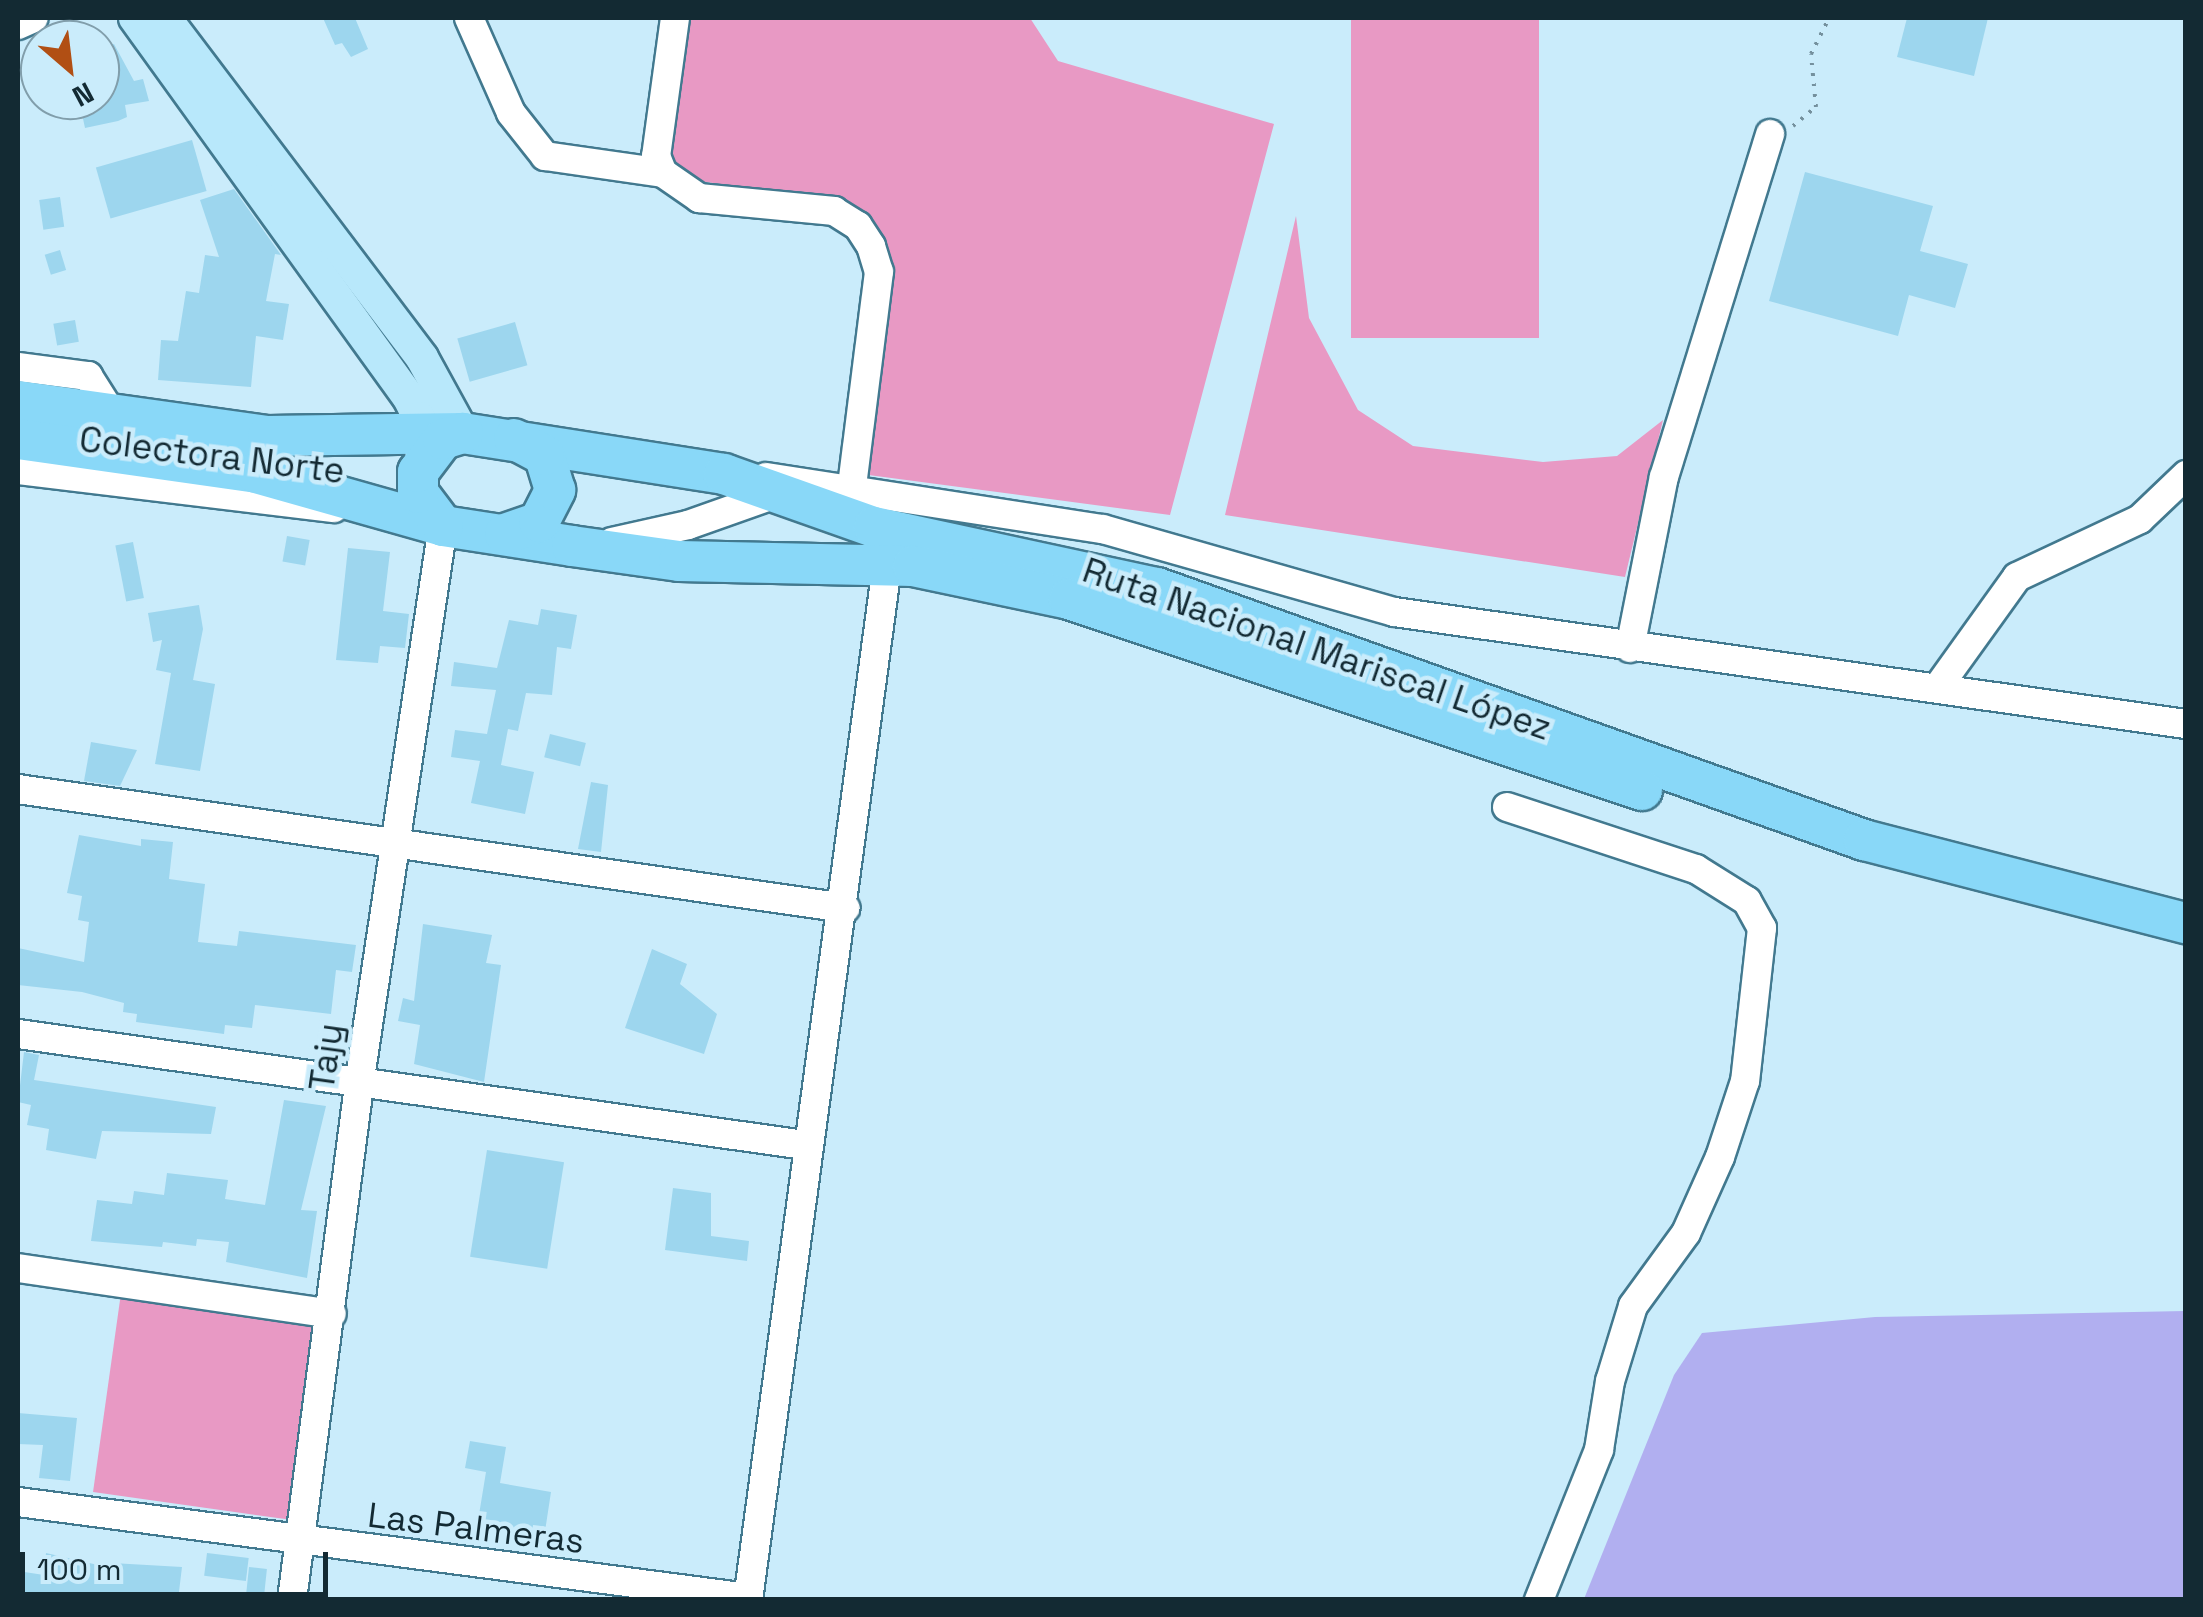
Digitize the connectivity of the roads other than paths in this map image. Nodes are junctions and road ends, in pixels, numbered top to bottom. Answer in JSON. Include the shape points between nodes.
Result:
{"nodes":[{"id":1,"x":34,"y":18,"type":"edge"},
{"id":2,"x":135,"y":18,"type":"edge"},
{"id":3,"x":164,"y":18,"type":"edge"},
{"id":4,"x":469,"y":18,"type":"edge"},
{"id":5,"x":675,"y":18,"type":"edge"},
{"id":6,"x":18,"y":25,"type":"edge"},
{"id":7,"x":1770,"y":134,"type":"road end"},
{"id":8,"x":663,"y":172,"type":"junction"},
{"id":9,"x":18,"y":366,"type":"edge"},
{"id":10,"x":18,"y":400,"type":"edge"},
{"id":11,"x":112,"y":414,"type":"junction"},
{"id":12,"x":463,"y":433,"type":"junction"},
{"id":13,"x":512,"y":438,"type":"junction"},
{"id":14,"x":18,"y":440,"type":"edge"},
{"id":15,"x":421,"y":448,"type":"junction"},
{"id":16,"x":18,"y":470,"type":"edge"},
{"id":17,"x":724,"y":474,"type":"junction"},
{"id":18,"x":2186,"y":476,"type":"edge"},
{"id":19,"x":821,"y":483,"type":"junction"},
{"id":20,"x":852,"y":487,"type":"junction"},
{"id":21,"x":780,"y":492,"type":"junction"},
{"id":22,"x":398,"y":513,"type":"junction"},
{"id":23,"x":443,"y":526,"type":"junction"},
{"id":24,"x":504,"y":534,"type":"junction"},
{"id":25,"x":572,"y":546,"type":"junction"},
{"id":26,"x":886,"y":566,"type":"junction"},
{"id":27,"x":1630,"y":648,"type":"junction"},
{"id":28,"x":1938,"y":687,"type":"junction"},
{"id":29,"x":2186,"y":724,"type":"edge"},
{"id":30,"x":18,"y":789,"type":"edge"},
{"id":31,"x":1507,"y":807,"type":"dead end"},
{"id":32,"x":397,"y":840,"type":"junction"},
{"id":33,"x":845,"y":908,"type":"junction"},
{"id":34,"x":2186,"y":923,"type":"edge"},
{"id":35,"x":2186,"y":949,"type":"edge"},
{"id":36,"x":18,"y":1034,"type":"edge"},
{"id":37,"x":360,"y":1078,"type":"junction"},
{"id":38,"x":804,"y":1145,"type":"junction"},
{"id":39,"x":18,"y":1268,"type":"edge"},
{"id":40,"x":332,"y":1314,"type":"junction"},
{"id":41,"x":18,"y":1502,"type":"edge"},
{"id":42,"x":301,"y":1544,"type":"junction"},
{"id":43,"x":748,"y":1599,"type":"edge"},
{"id":44,"x":292,"y":1600,"type":"edge"},
{"id":45,"x":1540,"y":1600,"type":"edge"}],
"edges":[{"from":1,"to":6,"type":"street"},
{"from":2,"to":15,"type":"main road","via":[[408,396]]},
{"from":3,"to":12,"type":"main road","via":[[422,358]]},
{"from":4,"to":8,"type":"street","via":[[510,113],[545,156]]},
{"from":5,"to":8,"type":"street","via":[[656,156]]},
{"from":7,"to":27,"type":"street","via":[[1664,477]]},
{"from":8,"to":20,"type":"street","via":[[699,198],[834,211],[864,236],[879,272]]},
{"from":9,"to":11,"type":"street","via":[[88,376]]},
{"from":10,"to":11,"type":"highway"},
{"from":11,"to":15,"type":"highway"},
{"from":12,"to":13,"type":"highway","name":"Ruta Nacional Mariscal López"},
{"from":12,"to":15,"type":"highway"},
{"from":13,"to":17,"type":"highway","name":"Ruta Nacional Mariscal López"},
{"from":13,"to":24,"type":"highway","via":[[544,455],[555,490],[539,522]]},
{"from":14,"to":22,"type":"highway","name":"Ruta Nacional Mariscal López","via":[[256,473]]},
{"from":15,"to":23,"type":"highway","via":[[418,493]]},
{"from":16,"to":22,"type":"street","name":"Colectora Norte","via":[[242,501]]},
{"from":17,"to":19,"type":"street"},
{"from":17,"to":21,"type":"highway","name":"Ruta Nacional Mariscal López"},
{"from":18,"to":28,"type":"street","via":[[2140,519],[2016,577]]},
{"from":19,"to":20,"type":"street"},
{"from":19,"to":21,"type":"street"},
{"from":20,"to":27,"type":"street","via":[[1114,532],[1394,612]]},
{"from":21,"to":25,"type":"street","via":[[646,537]]},
{"from":21,"to":34,"type":"highway","name":"Ruta Nacional Mariscal López","via":[[874,527],[1157,588],[1864,840]]},
{"from":22,"to":23,"type":"highway","name":"Ruta Nacional Mariscal López"},
{"from":23,"to":24,"type":"highway","name":"Ruta Nacional Mariscal López"},
{"from":23,"to":32,"type":"street","name":"Tajy"},
{"from":24,"to":25,"type":"highway","name":"Ruta Nacional Mariscal López"},
{"from":25,"to":26,"type":"highway","name":"Ruta Nacional Mariscal López","via":[[679,562]]},
{"from":26,"to":33,"type":"street"},
{"from":26,"to":35,"type":"highway","name":"Ruta Nacional Mariscal López","via":[[1069,599],[1896,878]]},
{"from":27,"to":28,"type":"street"},
{"from":28,"to":29,"type":"street"},
{"from":30,"to":32,"type":"street"},
{"from":31,"to":45,"type":"street","via":[[1696,870],[1747,901],[1762,928],[1745,1080],[1720,1157],[1686,1233],[1633,1306],[1599,1450]]},
{"from":32,"to":33,"type":"street"},
{"from":32,"to":37,"type":"street","name":"Tajy"},
{"from":33,"to":38,"type":"street"},
{"from":36,"to":37,"type":"street"},
{"from":37,"to":38,"type":"street"},
{"from":37,"to":40,"type":"street","name":"Tajy"},
{"from":38,"to":43,"type":"street"},
{"from":39,"to":40,"type":"street"},
{"from":40,"to":42,"type":"street","name":"Tajy"},
{"from":41,"to":42,"type":"street","name":"Las Palmeras"},
{"from":42,"to":43,"type":"street","name":"Las Palmeras"},
{"from":42,"to":44,"type":"street","name":"Tajy"}]}
